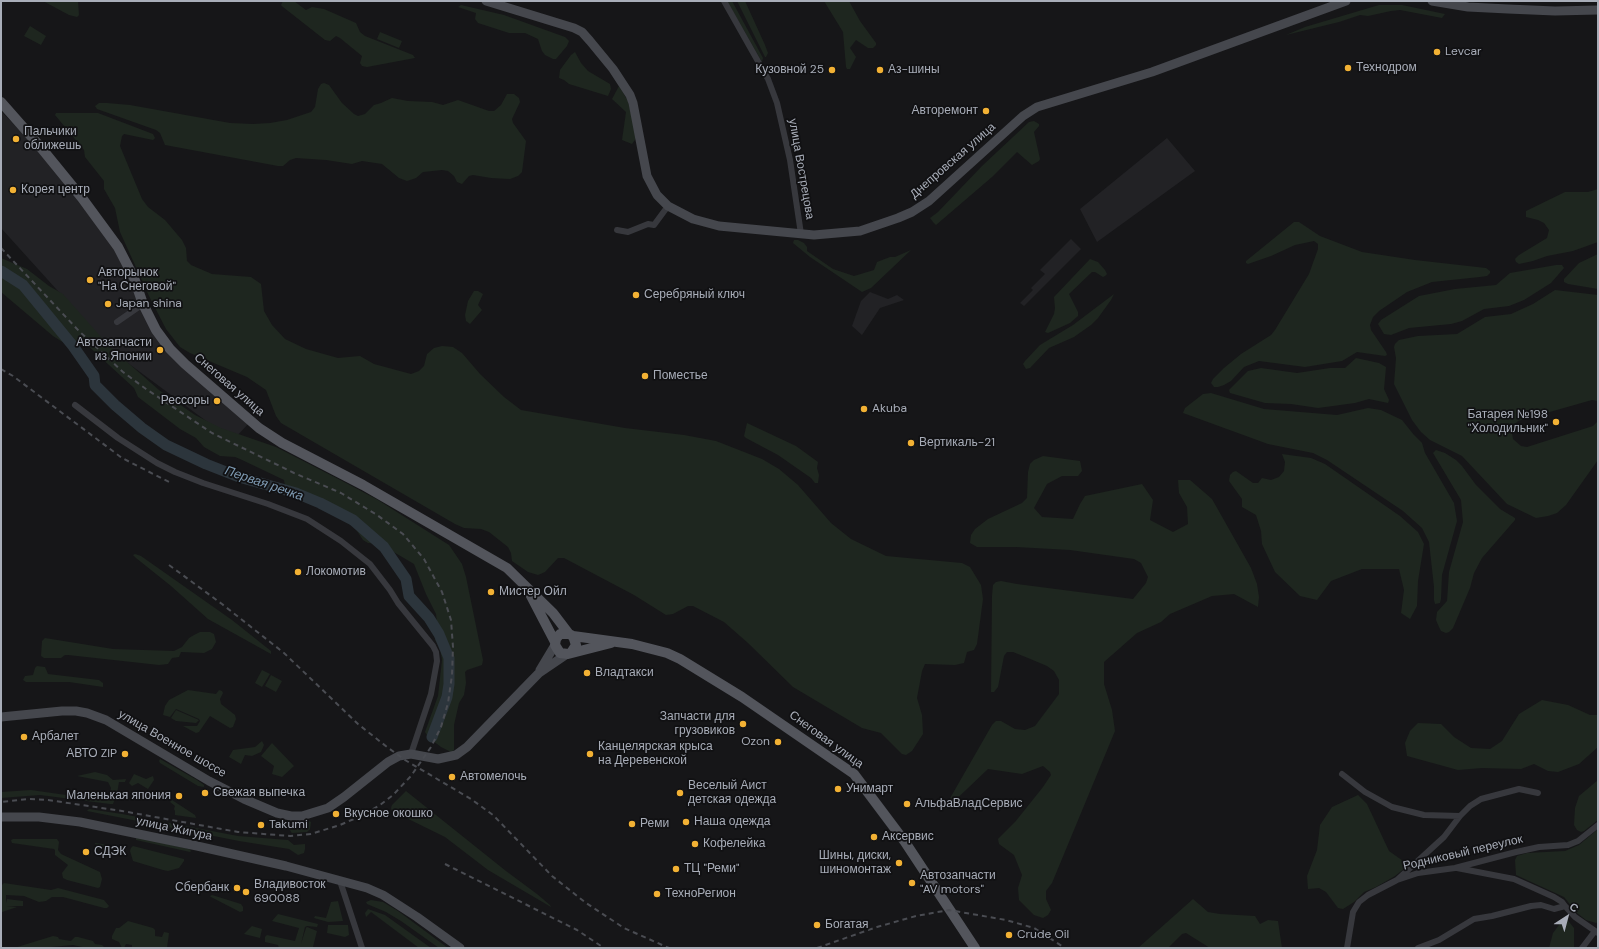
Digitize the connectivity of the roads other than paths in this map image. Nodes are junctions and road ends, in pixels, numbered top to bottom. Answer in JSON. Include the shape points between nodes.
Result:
{"nodes":[{"id":1,"x":486,"y":1,"type":"edge"},
{"id":2,"x":724,"y":1,"type":"edge"},
{"id":3,"x":1346,"y":1,"type":"edge"},
{"id":4,"x":1432,"y":1,"type":"edge"},
{"id":5,"x":1598,"y":10,"type":"edge"},
{"id":6,"x":4,"y":105,"type":"edge"},
{"id":7,"x":668,"y":206,"type":"junction"},
{"id":8,"x":617,"y":230,"type":"dead end"},
{"id":9,"x":801,"y":234,"type":"junction"},
{"id":10,"x":143,"y":304,"type":"junction"},
{"id":11,"x":117,"y":322,"type":"dead end"},
{"id":12,"x":76,"y":405,"type":"dead end"},
{"id":13,"x":526,"y":586,"type":"junction"},
{"id":14,"x":571,"y":635,"type":"junction"},
{"id":15,"x":618,"y":642,"type":"junction"},
{"id":16,"x":555,"y":643,"type":"junction"},
{"id":17,"x":569,"y":653,"type":"junction"},
{"id":18,"x":538,"y":673,"type":"junction"},
{"id":19,"x":1,"y":717,"type":"edge"},
{"id":20,"x":410,"y":754,"type":"junction"},
{"id":21,"x":1342,"y":774,"type":"dead end"},
{"id":22,"x":1538,"y":794,"type":"dead end"},
{"id":23,"x":1460,"y":816,"type":"junction"},
{"id":24,"x":1,"y":817,"type":"edge"},
{"id":25,"x":1598,"y":825,"type":"edge"},
{"id":26,"x":1455,"y":868,"type":"junction"},
{"id":27,"x":1397,"y":880,"type":"junction"},
{"id":28,"x":340,"y":881,"type":"junction"},
{"id":29,"x":1565,"y":906,"type":"junction"},
{"id":30,"x":1596,"y":932,"type":"edge"},
{"id":31,"x":362,"y":948,"type":"edge"},
{"id":32,"x":460,"y":948,"type":"edge"},
{"id":33,"x":975,"y":948,"type":"edge"},
{"id":34,"x":1347,"y":948,"type":"edge"},
{"id":35,"x":1418,"y":948,"type":"edge"},
{"id":36,"x":1582,"y":948,"type":"edge"}],
"edges":[{"from":1,"to":7,"type":"main road","name":"Днепровская улица","via":[[574,28],[590,41],[630,95],[647,176],[657,195]]},
{"from":2,"to":9,"type":"street","name":"улица Вострецова","via":[[768,79],[777,102],[790,160]]},
{"from":3,"to":9,"type":"main road","name":"Днепровская улица","via":[[1152,72],[1037,107],[1023,116],[929,200],[912,212],[860,231]]},
{"from":4,"to":5,"type":"main road","via":[[1468,7]]},
{"from":6,"to":10,"type":"main road","name":"Снеговая улица","via":[[82,198],[118,247],[134,278]]},
{"from":7,"to":8,"type":"street","via":[[654,225],[648,224],[628,232]]},
{"from":7,"to":9,"type":"main road","name":"Днепровская улица","via":[[693,219],[719,226]]},
{"from":10,"to":11,"type":"street"},
{"from":10,"to":13,"type":"main road","name":"Снеговая улица","via":[[156,330],[170,349],[206,384],[259,428],[507,568]]},
{"from":12,"to":20,"type":"street","via":[[118,438],[157,463],[203,483],[307,519],[370,564],[436,652],[437,661],[431,694]]},
{"from":13,"to":14,"type":"main road","name":"Снеговая улица"},
{"from":13,"to":16,"type":"main road"},
{"from":14,"to":15,"type":"main road","name":"Снеговая улица"},
{"from":14,"to":16,"type":"main road","via":[[560,634]]},
{"from":14,"to":17,"type":"main road","via":[[576,645]]},
{"from":15,"to":17,"type":"main road","name":"Снеговая улица"},
{"from":15,"to":33,"type":"main road","name":"Снеговая улица","via":[[654,649],[680,659],[742,697],[854,774],[905,842]]},
{"from":16,"to":17,"type":"main road","via":[[558,651]]},
{"from":16,"to":18,"type":"main road","name":"улица Военное шоссе"},
{"from":17,"to":18,"type":"main road","name":"улица Военное шоссе"},
{"from":18,"to":20,"type":"main road","name":"улица Военное шоссе","via":[[456,755],[438,758]]},
{"from":19,"to":20,"type":"main road","name":"улица Военное шоссе","via":[[62,711],[87,713],[106,720],[232,793],[291,816],[328,808],[388,762]]},
{"from":21,"to":23,"type":"street","via":[[1365,792],[1399,810],[1424,815]]},
{"from":22,"to":23,"type":"street","via":[[1519,789],[1481,799]]},
{"from":23,"to":27,"type":"street","via":[[1444,837]]},
{"from":24,"to":28,"type":"main road","name":"улица Жигура","via":[[39,817],[80,822],[286,866]]},
{"from":25,"to":26,"type":"street","name":"Родниковый переулок","via":[[1578,841],[1568,845],[1539,847]]},
{"from":26,"to":27,"type":"street","name":"Родниковый переулок","via":[[1418,873]]},
{"from":26,"to":29,"type":"street","via":[[1514,879],[1554,897]]},
{"from":27,"to":34,"type":"street","name":"Родниковый переулок","via":[[1359,902],[1353,912]]},
{"from":28,"to":31,"type":"street"},
{"from":28,"to":32,"type":"main road","name":"улица Жигура","via":[[383,895]]},
{"from":29,"to":30,"type":"street","via":[[1575,917]]},
{"from":29,"to":35,"type":"street","via":[[1554,909],[1541,905],[1531,906],[1474,919],[1439,940]]},
{"from":30,"to":36,"type":"street"}]}
